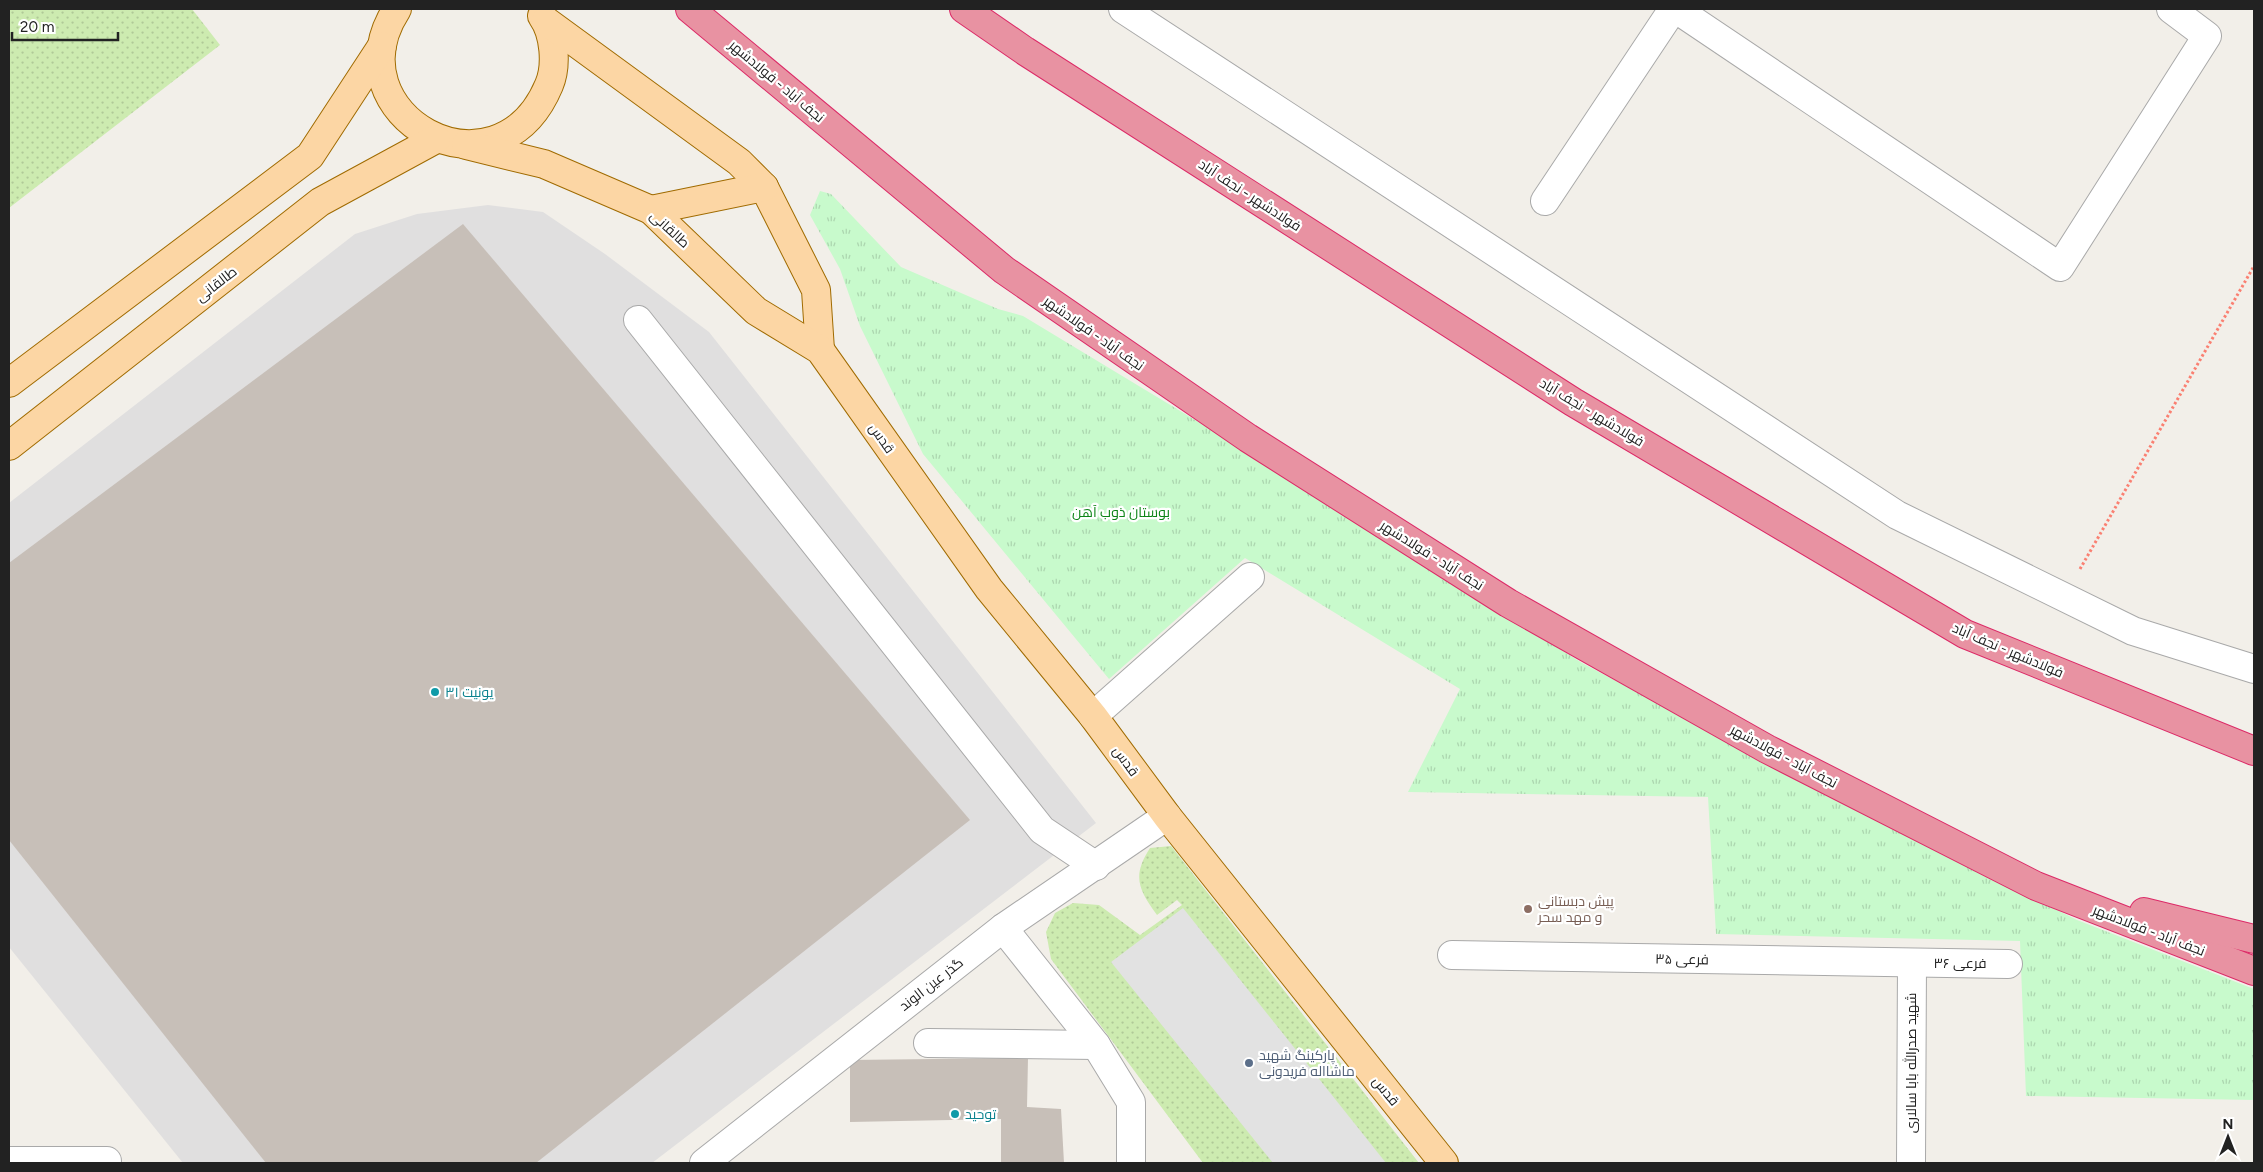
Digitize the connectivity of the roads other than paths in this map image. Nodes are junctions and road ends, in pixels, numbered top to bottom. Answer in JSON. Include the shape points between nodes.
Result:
{"nodes":[{"id":1,"x":690,"y":9,"type":"edge"},
{"id":2,"x":964,"y":9,"type":"edge"},
{"id":3,"x":1123,"y":9,"type":"edge"},
{"id":4,"x":1674,"y":9,"type":"edge"},
{"id":5,"x":2171,"y":9,"type":"edge"},
{"id":6,"x":541,"y":15,"type":"edge"},
{"id":7,"x":386,"y":22,"type":"edge"},
{"id":8,"x":436,"y":139,"type":"junction"},
{"id":9,"x":466,"y":145,"type":"junction"},
{"id":10,"x":764,"y":186,"type":"junction"},
{"id":11,"x":1545,"y":201,"type":"dead end"},
{"id":12,"x":651,"y":210,"type":"junction"},
{"id":13,"x":638,"y":320,"type":"dead end"},
{"id":14,"x":820,"y":350,"type":"junction"},
{"id":15,"x":9,"y":383,"type":"edge"},
{"id":16,"x":9,"y":446,"type":"edge"},
{"id":17,"x":1250,"y":576,"type":"dead end"},
{"id":18,"x":2254,"y":669,"type":"edge"},
{"id":19,"x":1093,"y":716,"type":"junction"},
{"id":20,"x":2190,"y":725,"type":"junction"},
{"id":21,"x":2254,"y":751,"type":"edge"},
{"id":22,"x":2254,"y":766,"type":"edge"},
{"id":23,"x":1167,"y":816,"type":"junction"},
{"id":24,"x":1096,"y":866,"type":"junction"},
{"id":25,"x":2036,"y":886,"type":"junction"},
{"id":26,"x":1003,"y":928,"type":"junction"},
{"id":27,"x":2254,"y":939,"type":"edge"},
{"id":28,"x":1452,"y":955,"type":"dead end"},
{"id":29,"x":1912,"y":963,"type":"junction"},
{"id":30,"x":2008,"y":964,"type":"dead end"},
{"id":31,"x":2254,"y":971,"type":"edge"},
{"id":32,"x":928,"y":1043,"type":"dead end"},
{"id":33,"x":1096,"y":1045,"type":"junction"},
{"id":34,"x":9,"y":1161,"type":"edge"},
{"id":35,"x":107,"y":1161,"type":"dead end"},
{"id":36,"x":704,"y":1163,"type":"edge"},
{"id":37,"x":1131,"y":1163,"type":"edge"},
{"id":38,"x":1444,"y":1163,"type":"edge"},
{"id":39,"x":1911,"y":1163,"type":"edge"}],
"edges":[{"from":1,"to":25,"type":"highway","name":"نجف آباد - فولادشهر","via":[[1004,270],[1248,438],[1508,603],[1767,749]]},
{"from":2,"to":20,"type":"highway","name":"فولادشهر - نجف آباد","via":[[1573,402],[1964,634]]},
{"from":3,"to":18,"type":"street","via":[[1896,515],[2133,631]]},
{"from":4,"to":5,"type":"street","via":[[2060,267],[2207,36]]},
{"from":4,"to":11,"type":"street"},
{"from":6,"to":9,"type":"main road","via":[[554,49],[552,78],[541,105],[521,126],[495,140]]},
{"from":6,"to":10,"type":"main road","via":[[739,162]]},
{"from":7,"to":8,"type":"main road","name":"طالقانی","via":[[382,75],[393,102],[412,125]]},
{"from":7,"to":15,"type":"main road","via":[[310,156]]},
{"from":8,"to":9,"type":"main road","name":"طالقانی"},
{"from":8,"to":16,"type":"main road","name":"طالقانی","via":[[320,202]]},
{"from":9,"to":12,"type":"main road","name":"طالقانی","via":[[544,164]]},
{"from":10,"to":12,"type":"main road"},
{"from":10,"to":14,"type":"main road","via":[[816,290]]},
{"from":12,"to":14,"type":"main road","name":"طالقانی","via":[[756,311]]},
{"from":13,"to":24,"type":"street","via":[[1042,830]]},
{"from":14,"to":19,"type":"main road","name":"قدس","via":[[989,590]]},
{"from":17,"to":19,"type":"street"},
{"from":19,"to":23,"type":"main road","name":"قدس"},
{"from":20,"to":21,"type":"highway","name":"فولادشهر - نجف آباد"},
{"from":20,"to":22,"type":"highway"},
{"from":23,"to":24,"type":"street","name":"گذر عین الوند"},
{"from":23,"to":38,"type":"main road","name":"قدس"},
{"from":24,"to":26,"type":"street","name":"گذر عین الوند"},
{"from":25,"to":27,"type":"highway"},
{"from":25,"to":31,"type":"highway","name":"نجف آباد - فولادشهر"},
{"from":26,"to":33,"type":"street"},
{"from":26,"to":36,"type":"street","name":"گذر عین الوند"},
{"from":28,"to":29,"type":"street","name":"فرعی ۳۵"},
{"from":29,"to":30,"type":"street","name":"فرعی ۳۶"},
{"from":29,"to":39,"type":"street","name":"شهید صدرالله بابا سالاری"},
{"from":32,"to":33,"type":"street"},
{"from":33,"to":37,"type":"street","via":[[1131,1102]]},
{"from":34,"to":35,"type":"street"}]}
